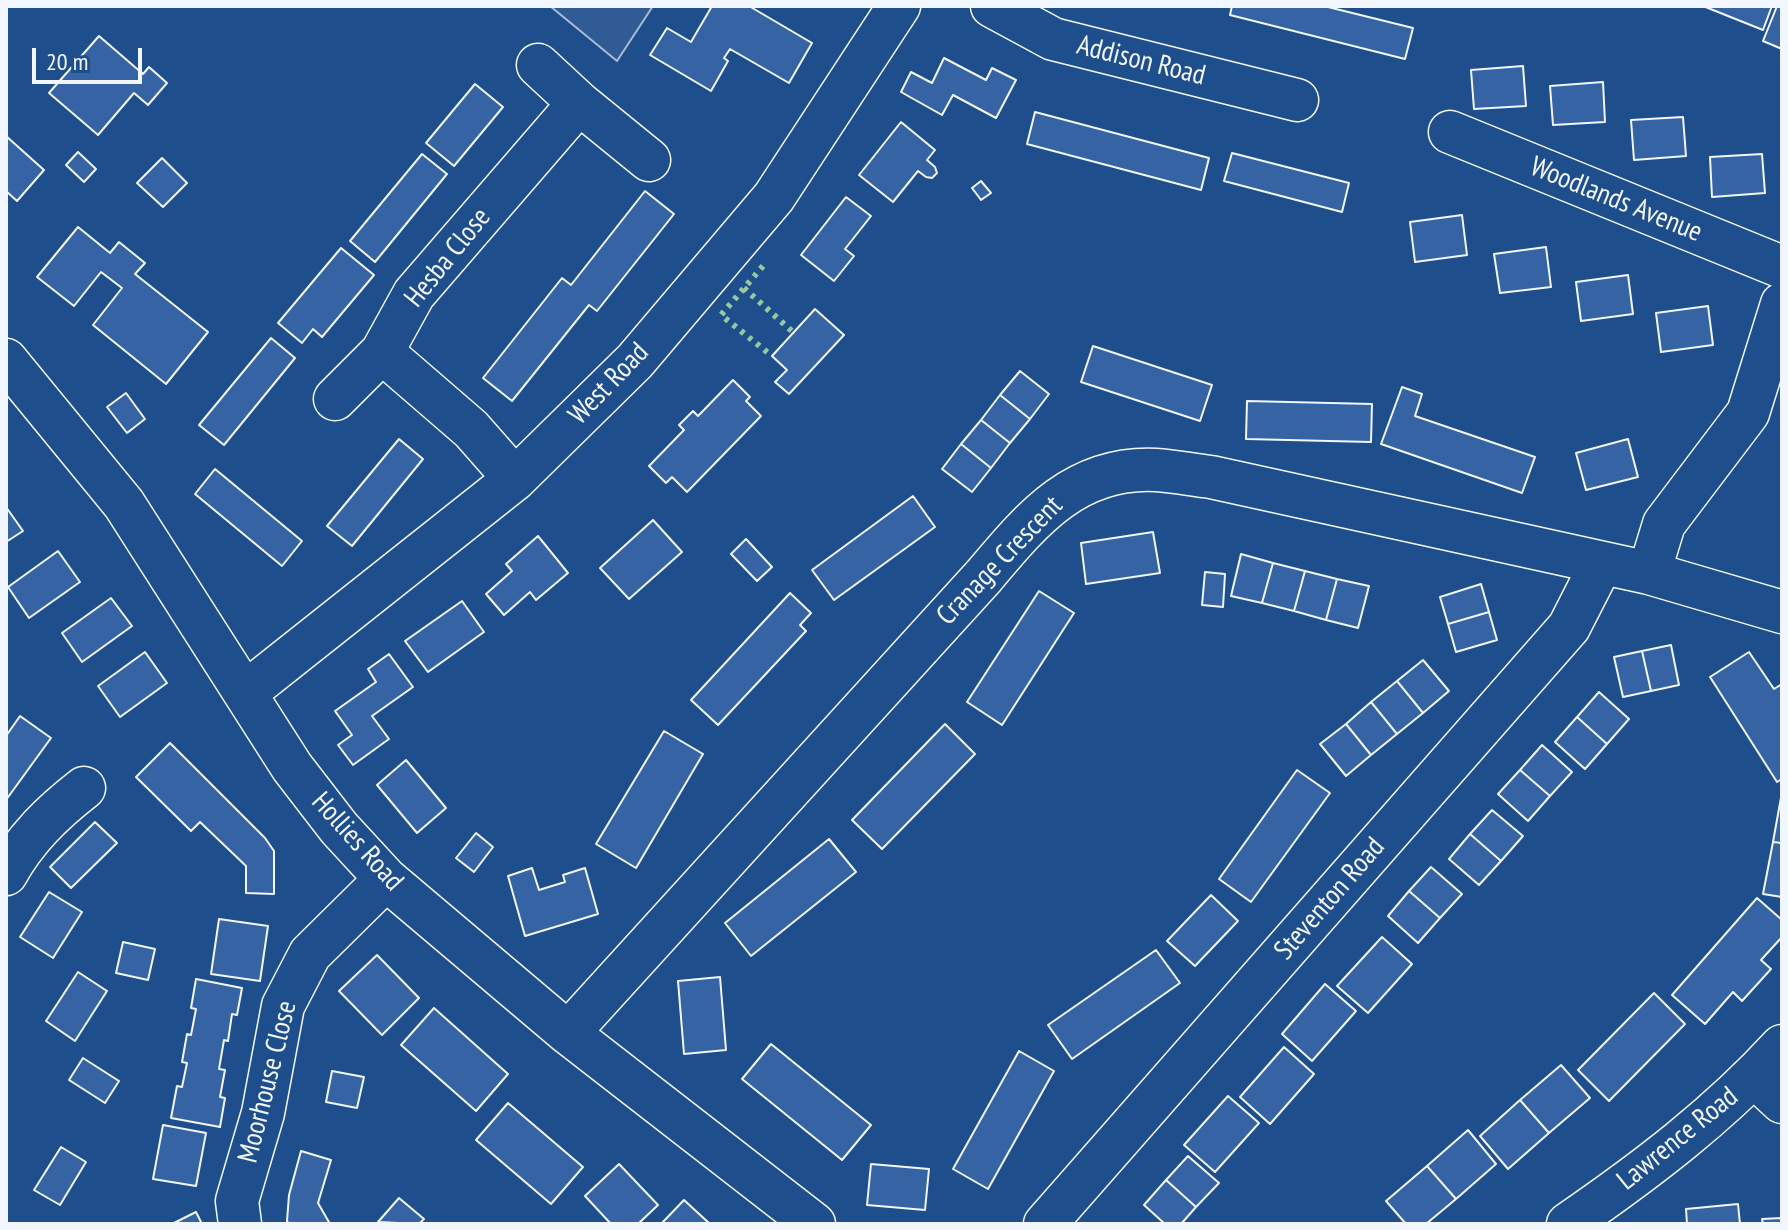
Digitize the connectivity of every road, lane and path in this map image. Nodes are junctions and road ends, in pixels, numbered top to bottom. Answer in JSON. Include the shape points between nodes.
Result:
{"nodes":[{"id":1,"x":899,"y":6,"type":"edge"},
{"id":2,"x":992,"y":6,"type":"edge"},
{"id":3,"x":538,"y":65,"type":"dead end"},
{"id":4,"x":1297,"y":100,"type":"dead end"},
{"id":5,"x":579,"y":103,"type":"junction"},
{"id":6,"x":1450,"y":132,"type":"dead end"},
{"id":7,"x":649,"y":160,"type":"dead end"},
{"id":8,"x":1782,"y":267,"type":"edge"},
{"id":9,"x":1782,"y":304,"type":"edge"},
{"id":10,"x":382,"y":352,"type":"junction"},
{"id":11,"x":6,"y":360,"type":"edge"},
{"id":12,"x":335,"y":399,"type":"dead end"},
{"id":13,"x":515,"y":479,"type":"junction"},
{"id":14,"x":1597,"y":564,"type":"junction"},
{"id":15,"x":1649,"y":573,"type":"junction"},
{"id":16,"x":1782,"y":612,"type":"edge"},
{"id":17,"x":245,"y":693,"type":"junction"},
{"id":18,"x":84,"y":788,"type":"dead end"},
{"id":19,"x":6,"y":874,"type":"edge"},
{"id":20,"x":386,"y":879,"type":"junction"},
{"id":21,"x":568,"y":1033,"type":"junction"},
{"id":22,"x":1782,"y":1046,"type":"edge"},
{"id":23,"x":1768,"y":1089,"type":"edge"},
{"id":24,"x":240,"y":1224,"type":"edge"},
{"id":25,"x":814,"y":1224,"type":"edge"},
{"id":26,"x":1045,"y":1224,"type":"edge"},
{"id":27,"x":1568,"y":1224,"type":"edge"}],
"edges":[{"from":1,"to":13,"type":"street","name":"West Road","via":[[774,197],[635,361]]},
{"from":2,"to":4,"type":"street","name":"Addison Road","via":[[1053,39]]},
{"from":3,"to":5,"type":"street"},
{"from":5,"to":7,"type":"street"},
{"from":5,"to":10,"type":"street","name":"Hesba Close","via":[[414,294]]},
{"from":6,"to":8,"type":"street","name":"Woodlands Avenue"},
{"from":9,"to":15,"type":"street","via":[[1748,413],[1664,524]]},
{"from":10,"to":12,"type":"street","name":"Hesba Close"},
{"from":10,"to":13,"type":"street","via":[[471,429]]},
{"from":11,"to":17,"type":"street","name":"Hollies Road","via":[[124,504]]},
{"from":13,"to":17,"type":"street","name":"West Road"},
{"from":14,"to":15,"type":"street"},
{"from":14,"to":21,"type":"street","name":"Cranage Crescent","via":[[1211,477],[1155,470],[1107,474],[1068,491],[1026,526]]},
{"from":14,"to":26,"type":"street","name":"Steventon Road","via":[[1569,627]]},
{"from":15,"to":16,"type":"street"},
{"from":17,"to":20,"type":"street","name":"Hollies Road","via":[[292,767]]},
{"from":18,"to":19,"type":"street","via":[[50,815]]},
{"from":20,"to":21,"type":"street","name":"Hollies Road"},
{"from":20,"to":24,"type":"street","name":"Moorhouse Close","via":[[310,954],[283,1006],[263,1113],[237,1201]]},
{"from":21,"to":25,"type":"street","name":"Hollies Road"},
{"from":22,"to":23,"type":"street","name":"Lawrence Road"},
{"from":23,"to":27,"type":"street","name":"Lawrence Road","via":[[1687,1137]]}]}
